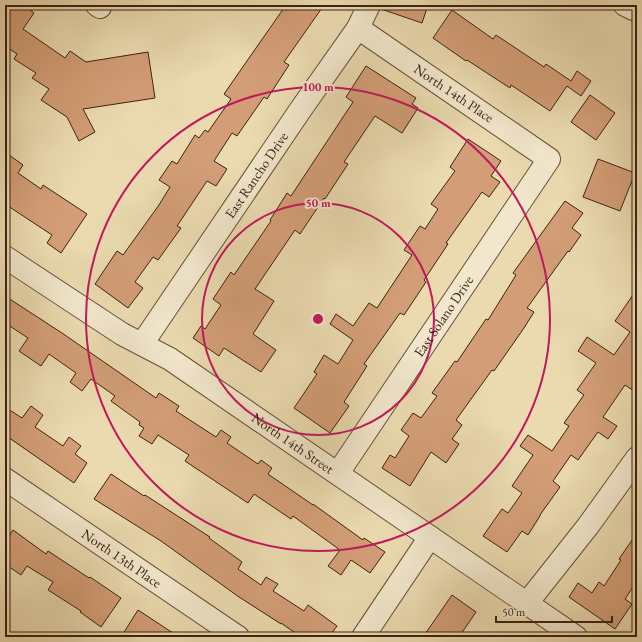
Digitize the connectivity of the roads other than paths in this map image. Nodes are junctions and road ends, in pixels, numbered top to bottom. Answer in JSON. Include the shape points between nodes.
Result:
{"nodes":[{"id":1,"x":369,"y":5,"type":"edge"},
{"id":2,"x":625,"y":5,"type":"edge"},
{"id":3,"x":637,"y":9,"type":"edge"},
{"id":4,"x":358,"y":28,"type":"junction"},
{"id":5,"x":549,"y":159,"type":"joint"},
{"id":6,"x":5,"y":257,"type":"edge"},
{"id":7,"x":142,"y":344,"type":"junction"},
{"id":8,"x":637,"y":458,"type":"edge"},
{"id":9,"x":338,"y":473,"type":"junction"},
{"id":10,"x":5,"y":479,"type":"edge"},
{"id":11,"x":430,"y":537,"type":"junction"},
{"id":12,"x":527,"y":603,"type":"junction"},
{"id":13,"x":238,"y":637,"type":"edge"},
{"id":14,"x":363,"y":637,"type":"edge"},
{"id":15,"x":576,"y":637,"type":"edge"}],
"edges":[{"from":1,"to":4,"type":"street","name":"East Rancho Drive"},
{"from":2,"to":3,"type":"street"},
{"from":4,"to":5,"type":"street","name":"North 14th Place"},
{"from":4,"to":7,"type":"street","name":"East Rancho Drive"},
{"from":5,"to":9,"type":"street","name":"East Solano Drive"},
{"from":6,"to":7,"type":"street","name":"North 14th Street","via":[[122,334]]},
{"from":7,"to":9,"type":"street","name":"North 14th Street","via":[[170,359]]},
{"from":8,"to":12,"type":"street","via":[[588,526]]},
{"from":9,"to":11,"type":"street","name":"North 14th Street"},
{"from":10,"to":13,"type":"street","name":"North 13th Place"},
{"from":11,"to":12,"type":"street","name":"North 14th Street"},
{"from":11,"to":14,"type":"street"},
{"from":12,"to":15,"type":"street","name":"North 14th Street"}]}
